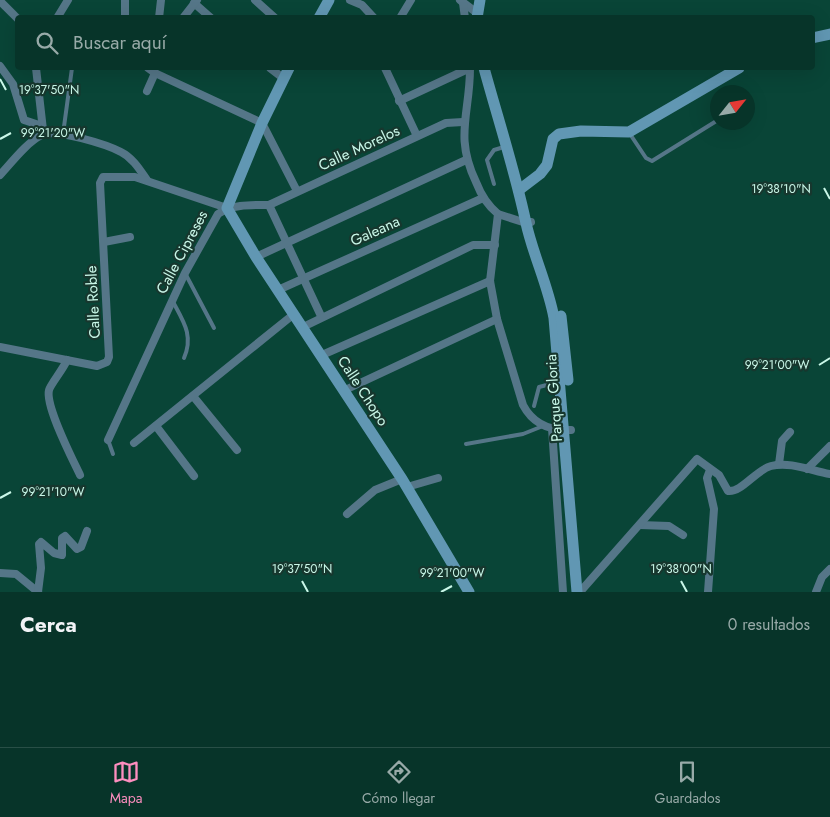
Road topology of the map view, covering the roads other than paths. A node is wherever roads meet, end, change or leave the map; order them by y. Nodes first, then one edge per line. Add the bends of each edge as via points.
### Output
1 (68, 0) edge
2 (124, 0) edge
3 (161, 0) edge
4 (255, 0) edge
5 (329, 0) edge
6 (350, 0) edge
7 (411, 0) edge
8 (480, 0) edge
9 (0, 1) edge
10 (462, 1) edge
11 (196, 2) edge
12 (60, 15) edge
13 (125, 15) edge
14 (159, 15) edge
15 (185, 15) edge
16 (208, 15) edge
17 (272, 15) edge
18 (321, 15) edge
19 (371, 15) edge
20 (402, 15) edge
21 (464, 15) edge
22 (477, 15) edge
23 (15, 16) edge
24 (830, 34) edge
25 (815, 37) edge
26 (0, 66) edge
27 (36, 70) edge
28 (72, 70) edge
29 (151, 70) edge
30 (273, 70) edge
31 (288, 70) edge
32 (386, 70) edge
33 (466, 70) edge
34 (470, 70) edge
35 (485, 70) edge
36 (736, 70) edge
37 (155, 73) junction
38 (283, 78) junction
39 (147, 92) dead end
40 (400, 102) junction
41 (463, 122) junction
42 (262, 123) junction
43 (710, 125) edge
44 (43, 130) junction
45 (629, 132) junction
46 (63, 134) junction
47 (417, 136) junction
48 (506, 146) junction
49 (466, 160) junction
50 (0, 174) edge
51 (147, 180) junction
52 (494, 184) dead end
53 (519, 190) junction
54 (297, 192) junction
55 (483, 198) junction
56 (269, 205) junction
57 (226, 208) junction
58 (498, 214) junction
59 (529, 223) junction
60 (130, 237) dead end
61 (104, 242) junction
62 (286, 242) junction
63 (495, 245) junction
64 (256, 257) junction
65 (185, 273) junction
66 (303, 278) junction
67 (490, 281) junction
68 (278, 290) junction
69 (172, 300) junction
70 (294, 314) junction
71 (321, 316) junction
72 (497, 319) junction
73 (302, 327) junction
74 (214, 328) dead end
75 (0, 347) edge
76 (322, 355) junction
77 (184, 358) dead end
78 (67, 360) junction
79 (560, 382) junction
80 (345, 390) junction
81 (193, 396) junction
82 (534, 406) dead end
83 (156, 426) junction
84 (543, 426) junction
85 (562, 430) junction
86 (790, 432) dead end
87 (108, 440) joint
88 (134, 443) dead end
89 (466, 444) dead end
90 (830, 446) edge
91 (237, 450) dead end
92 (113, 454) dead end
93 (779, 464) junction
94 (806, 469) junction
95 (710, 470) junction
96 (830, 474) edge
97 (80, 475) dead end
98 (194, 476) dead end
99 (438, 478) dead end
100 (404, 483) junction
101 (347, 514) dead end
102 (640, 525) junction
103 (87, 531) dead end
104 (683, 535) dead end
105 (830, 569) edge
106 (0, 573) edge
107 (581, 591) edge
108 (38, 592) edge
109 (469, 592) edge
110 (563, 592) edge
111 (708, 592) edge
112 (816, 592) edge

1 - 12 street
2 - 13 street
3 - 14 street
4 - 17 street
5 - 18 street
6 - 19 street via 362,5
7 - 20 street
8 - 22 street
9 - 23 street
10 - 21 street
10 - 22 street
11 - 15 street
11 - 16 street
24 - 25 street
26 - 44 street via 17,94 24,120
27 - 44 street
28 - 46 lane
29 - 37 street
30 - 38 street
31 - 38 street, Calle Cipreses
32 - 40 street
33 - 40 street
34 - 41 street
35 - 48 street, Parque Gloria
36 - 45 street
37 - 39 street
37 - 42 street
38 - 42 street, Calle Cipreses
40 - 47 street
41 - 47 street, Calle Morelos via 446,123
41 - 49 street
42 - 54 street
42 - 57 street, Calle Cipreses
43 - 45 lane via 652,161 646,158
44 - 46 street
44 - 50 street
45 - 53 street via 559,134 553,139 540,174
46 - 51 street via 120,151 130,158
47 - 54 street, Calle Morelos
48 - 52 lane via 494,150 487,160
48 - 53 street, Parque Gloria
49 - 55 street
49 - 62 street
51 - 57 street
51 - 61 street, Calle Roble via 107,176 101,179
53 - 59 street, Parque Gloria
54 - 56 street, Calle Morelos
55 - 58 street
55 - 66 street, Galeana
56 - 57 street, Calle Morelos
56 - 62 street
57 - 64 street, Calle Chopo
57 - 65 street, Calle Cipreses via 212,221
58 - 59 street
58 - 63 street
59 - 79 street, Parque Gloria via 549,291
59 - 85 street, Parque Gloria via 556,288 561,316
60 - 61 street
61 - 78 street, Calle Roble via 109,356 103,365 97,366
62 - 64 street
62 - 66 street
63 - 67 street
63 - 71 street via 473,245
64 - 68 street, Calle Chopo
65 - 69 street, Calle Cipreses
65 - 74 lane
66 - 68 street, Galeana
66 - 71 street
67 - 72 street
67 - 76 street
68 - 70 street, Calle Chopo
69 - 77 lane via 187,327 189,337
69 - 87 street, Calle Cipreses
70 - 73 street, Calle Chopo
70 - 81 street
71 - 73 street
72 - 80 street
72 - 84 street via 522,404 528,415
73 - 76 street, Calle Chopo
75 - 78 street, Calle Roble
76 - 80 street, Calle Chopo
78 - 97 street via 51,385 49,399
79 - 82 lane via 539,387
79 - 85 street, Parque Gloria
80 - 100 street, Calle Chopo
81 - 83 street
81 - 91 street
83 - 88 street
83 - 98 street
84 - 85 street
84 - 89 lane via 523,434
85 - 107 street, Parque Gloria
85 - 110 street
86 - 93 street via 782,441
87 - 92 lane, Calle Cipreses
90 - 94 street
93 - 94 street
93 - 95 street via 761,470 733,492 728,491 719,475
94 - 96 street
95 - 102 street via 697,459
95 - 111 street via 707,478 714,509
99 - 100 street
100 - 101 street via 375,490
100 - 109 street, Calle Chopo
102 - 104 street via 669,526
102 - 107 street
103 - 108 street via 78,549 69,538 62,538 62,555 58,556 41,542 39,544
105 - 112 street via 822,577
106 - 108 street via 16,574

